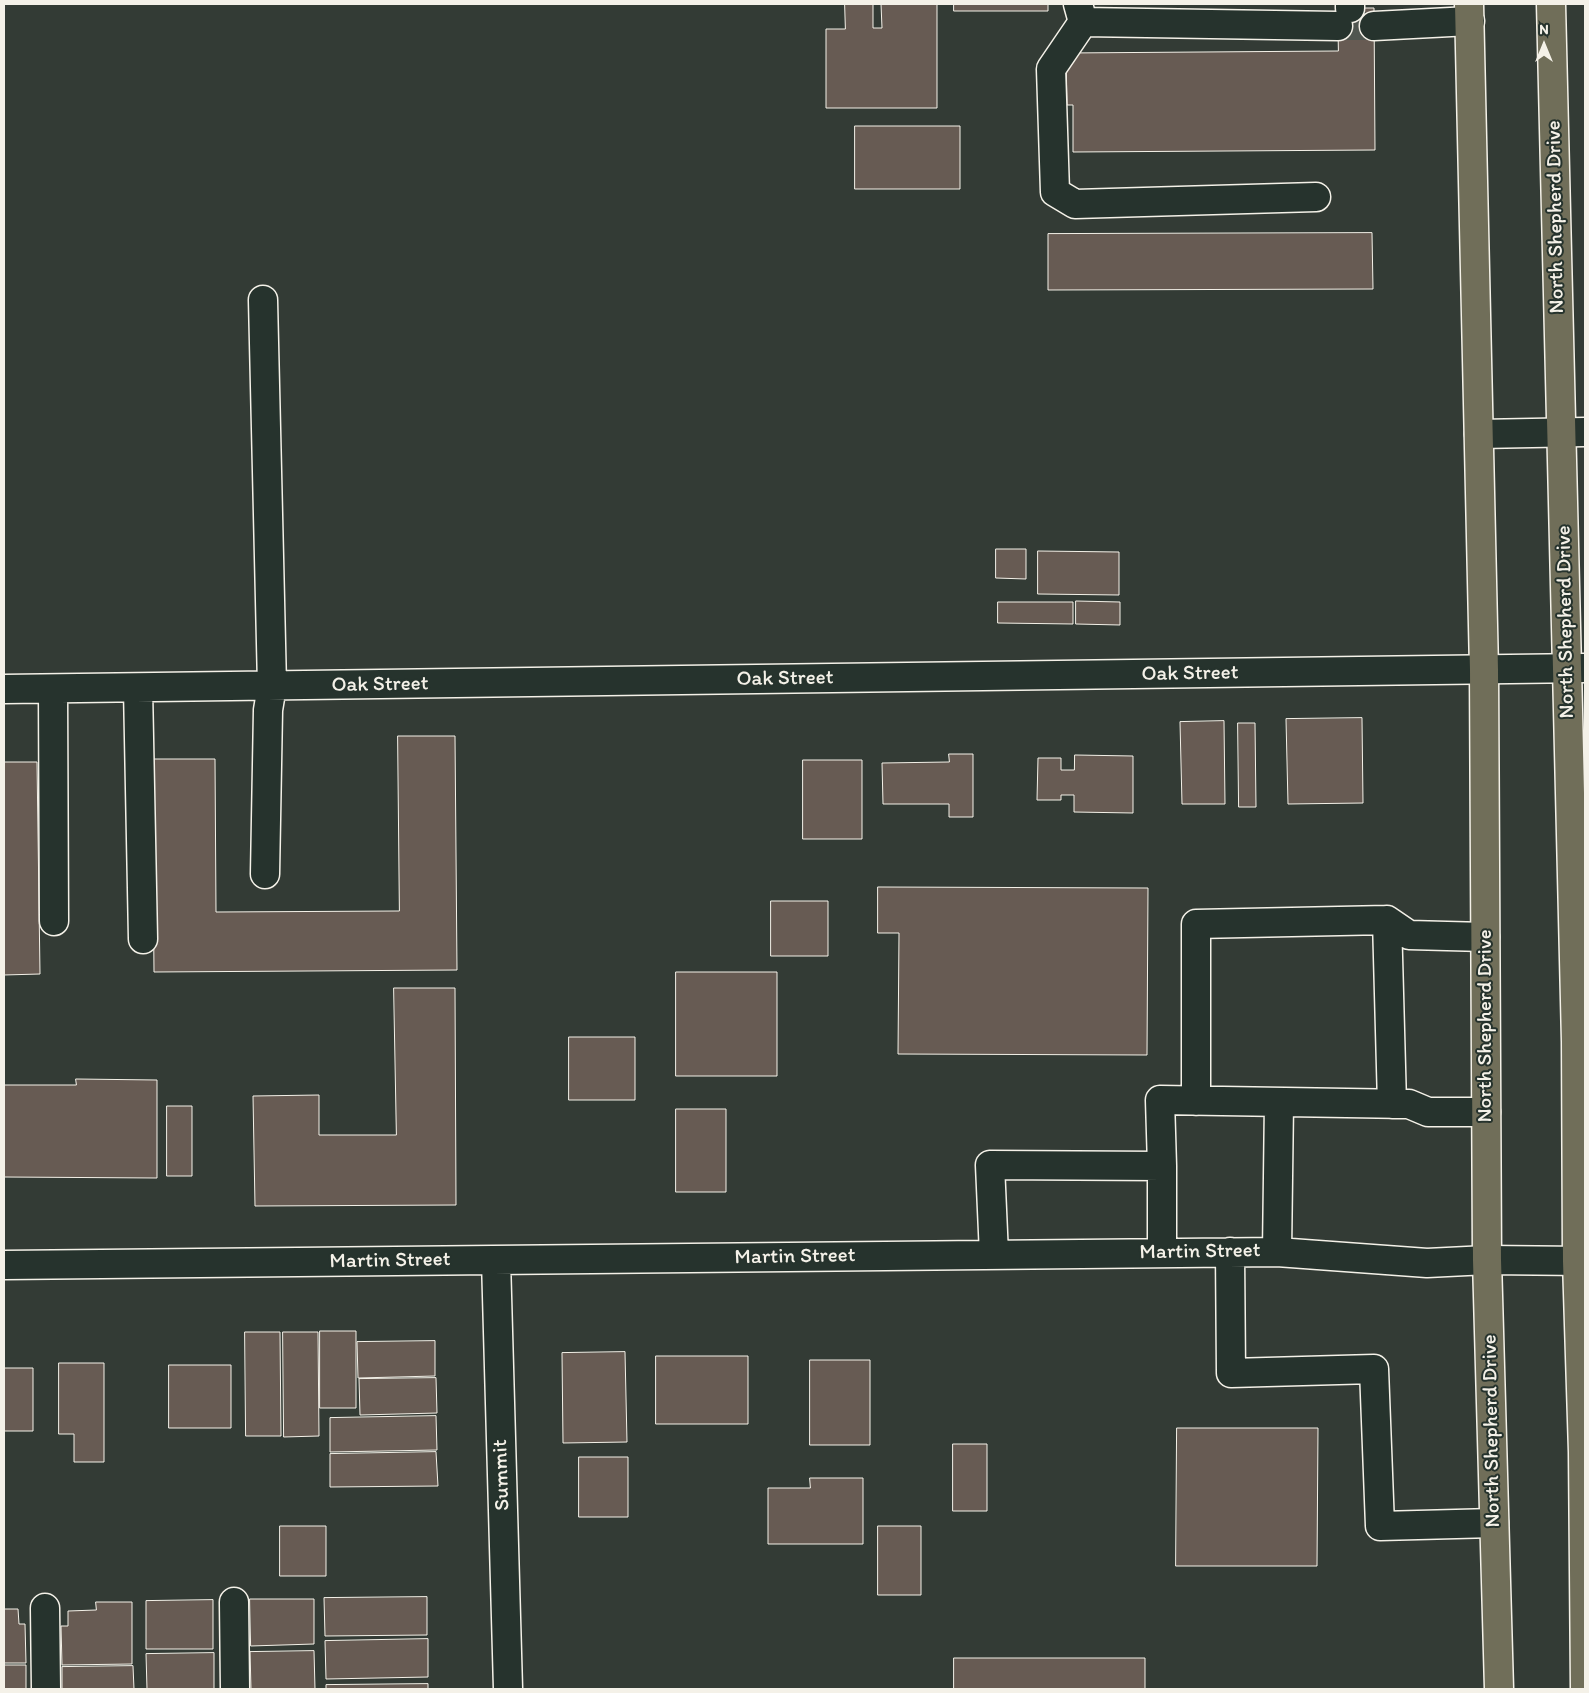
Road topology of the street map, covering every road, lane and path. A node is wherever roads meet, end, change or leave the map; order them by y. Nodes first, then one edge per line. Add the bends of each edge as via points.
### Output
1 (1551, 4) edge
2 (1346, 12) tunnel mouth
3 (1081, 13) edge
4 (1470, 13) edge
5 (1374, 26) tunnel mouth
6 (1316, 197) dead end
7 (263, 300) dead end
8 (1573, 432) edge
9 (1479, 434) junction
10 (1576, 668) edge
11 (1484, 670) junction
12 (272, 686) junction
13 (138, 688) junction
14 (53, 689) junction
15 (4, 690) edge
16 (265, 874) dead end
17 (1579, 884) edge
18 (54, 920) dead end
19 (1387, 920) junction
20 (1485, 936) junction
21 (143, 939) dead end
22 (1581, 1042) edge
23 (1196, 1101) junction
24 (1279, 1102) junction
25 (1392, 1104) junction
26 (1486, 1112) junction
27 (1162, 1166) junction
28 (1230, 1252) junction
29 (1277, 1252) junction
30 (1162, 1253) junction
31 (994, 1255) junction
32 (496, 1260) junction
33 (1488, 1260) junction
34 (1581, 1261) edge
35 (4, 1265) edge
36 (1494, 1523) junction
37 (1584, 1533) edge
38 (234, 1602) dead end
39 (45, 1608) dead end
40 (46, 1689) edge
41 (235, 1689) edge
42 (508, 1689) edge
43 (1499, 1689) edge
44 (1585, 1689) edge

1 - 8 main road, North Shepherd Drive
2 - 3 street
3 - 6 street via 1051,69 1055,192 1074,204
4 - 5 street
4 - 9 main road, North Shepherd Drive
7 - 12 street
8 - 9 street
8 - 10 main road, North Shepherd Drive
9 - 11 main road, North Shepherd Drive
10 - 11 street, Oak Street
10 - 17 main road, North Shepherd Drive
11 - 12 street, Oak Street
11 - 20 main road, North Shepherd Drive
12 - 13 street, Oak Street
12 - 16 street via 268,710
13 - 14 street, Oak Street
13 - 21 street
14 - 15 street, Oak Street
14 - 18 street
17 - 22 main road, North Shepherd Drive
19 - 20 street via 1409,935
19 - 23 street via 1196,924
19 - 25 street
20 - 26 main road, North Shepherd Drive
22 - 34 main road, North Shepherd Drive
23 - 24 street
23 - 27 street via 1160,1100
24 - 25 street
24 - 29 street
25 - 26 street via 1409,1104 1428,1112
26 - 33 main road, North Shepherd Drive
27 - 30 street
27 - 31 street via 990,1165
28 - 29 street, Martin Street
28 - 30 street, Martin Street
28 - 36 street via 1231,1373 1374,1369 1380,1526
29 - 33 street, Martin Street via 1427,1263
30 - 31 street, Martin Street
31 - 32 street, Martin Street
32 - 35 street, Martin Street
32 - 42 street, Summit
33 - 34 street, Martin Street
33 - 36 main road, North Shepherd Drive
34 - 37 main road, North Shepherd Drive
36 - 43 main road, North Shepherd Drive
37 - 44 main road, North Shepherd Drive
38 - 41 street
39 - 40 street

